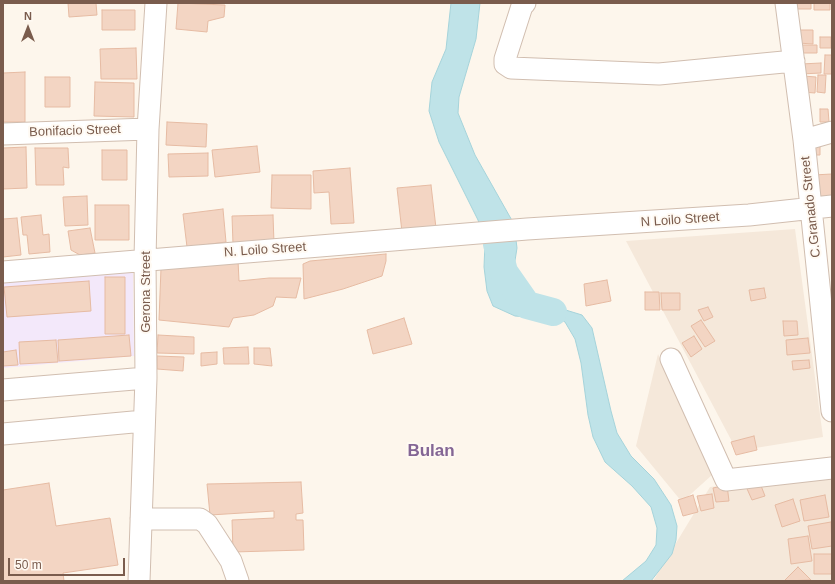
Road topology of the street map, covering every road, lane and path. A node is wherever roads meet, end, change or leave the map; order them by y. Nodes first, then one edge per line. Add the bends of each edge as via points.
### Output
1 (156, 3) edge
2 (525, 3) edge
3 (786, 3) edge
4 (794, 61) junction
5 (148, 129) junction
6 (832, 132) edge
7 (3, 134) edge
8 (804, 140) junction
9 (832, 206) edge
10 (811, 209) junction
11 (527, 229) joint
12 (145, 259) junction
13 (3, 272) edge
14 (671, 359) dead end
15 (146, 378) junction
16 (3, 390) edge
17 (832, 411) edge
18 (144, 421) junction
19 (3, 434) edge
20 (832, 468) edge
21 (141, 519) junction
22 (139, 581) edge
23 (238, 581) edge

1 - 5 street, Gerona Street
2 - 4 street via 504,59 505,64 511,68 659,74
3 - 4 street, C.Granado Street
4 - 8 street, C.Granado Street
5 - 7 street, Bonifacio Street
5 - 12 street, Gerona Street
6 - 8 street
8 - 10 street, C.Granado Street
9 - 10 street, N Loilo Street
10 - 11 street, N Loilo Street
10 - 17 street, C.Granado Street
11 - 12 street, N. Loilo Street
12 - 13 street, N. Loilo Street
12 - 15 street, Gerona Street
14 - 20 street via 726,480
15 - 16 street
15 - 18 street, Gerona Street
18 - 19 street
18 - 21 street, Gerona Street
21 - 22 street, Gerona Street
21 - 23 street via 200,519 207,524 231,561

